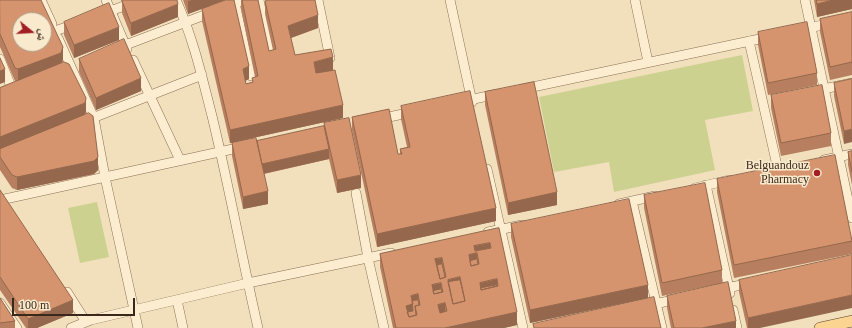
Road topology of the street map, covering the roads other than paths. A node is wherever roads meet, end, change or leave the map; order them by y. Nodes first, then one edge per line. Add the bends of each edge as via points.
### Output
1 (41, 0) edge
2 (106, 0) edge
3 (140, 0) edge
4 (176, 0) edge
5 (259, 0) edge
6 (318, 0) edge
7 (450, 0) edge
8 (635, 0) edge
9 (804, 0) edge
10 (241, 1) edge
11 (111, 11) junction
12 (97, 16) edge
13 (852, 18) edge
14 (83, 21) edge
15 (186, 22) junction
16 (810, 28) junction
17 (55, 31) junction
18 (749, 41) junction
19 (125, 45) junction
20 (105, 53) edge
21 (330, 58) edge
22 (271, 59) edge
23 (0, 60) edge
24 (648, 62) junction
25 (202, 75) junction
26 (251, 76) dead end
27 (852, 83) edge
28 (13, 89) edge
29 (824, 89) junction
30 (808, 92) edge
31 (149, 95) junction
32 (472, 103) junction
33 (449, 104) edge
34 (418, 111) edge
35 (94, 118) junction
36 (373, 120) edge
37 (80, 123) edge
38 (251, 145) edge
39 (220, 152) junction
40 (852, 154) edge
41 (838, 157) junction
42 (180, 160) junction
43 (485, 161) edge
44 (816, 162) edge
45 (778, 170) edge
46 (105, 177) junction
47 (735, 179) edge
48 (706, 185) junction
49 (684, 190) edge
50 (0, 191) edge
51 (356, 193) dead end
52 (662, 195) edge
53 (632, 201) junction
54 (609, 206) edge
55 (852, 218) edge
56 (532, 223) edge
57 (501, 229) junction
58 (478, 234) edge
59 (400, 251) edge
60 (368, 258) junction
61 (759, 281) edge
62 (61, 283) edge
63 (248, 283) junction
64 (728, 288) junction
65 (707, 292) edge
66 (685, 297) edge
67 (177, 300) junction
68 (0, 303) edge
69 (656, 304) junction
70 (634, 308) edge
71 (134, 310) junction
72 (86, 322) junction
73 (852, 322) edge
74 (17, 328) edge
75 (71, 328) edge
76 (138, 328) edge
77 (183, 328) edge
78 (258, 328) edge
79 (384, 328) edge
80 (523, 328) edge
81 (662, 328) edge
82 (737, 328) edge
83 (820, 328) edge

1 - 17 street
2 - 11 street
3 - 11 street
4 - 15 street
5 - 22 street
6 - 21 street
7 - 32 street
8 - 24 street
9 - 16 street
10 - 15 street
10 - 26 street
11 - 12 street
11 - 19 street
13 - 16 street
14 - 17 street
15 - 19 street
15 - 25 street
16 - 18 street
16 - 29 street
17 - 35 street
18 - 24 street
18 - 45 street via 766,101
19 - 20 street
19 - 31 street
23 - 28 street
24 - 32 street via 514,91
25 - 31 street
25 - 39 street
27 - 29 street
29 - 30 street
29 - 41 street
31 - 35 street
31 - 42 street
32 - 33 street
34 - 36 street
35 - 37 street
35 - 46 street
38 - 39 street
39 - 42 street
39 - 63 street
40 - 41 street
41 - 44 street
41 - 55 street
42 - 46 street
43 - 57 street
46 - 50 street via 8,202
46 - 71 street
47 - 48 street
48 - 49 street
48 - 64 street
51 - 60 street
52 - 53 street
53 - 54 street
53 - 69 street
56 - 57 street
57 - 58 street
57 - 80 street
59 - 60 street
60 - 63 street
60 - 79 street
61 - 64 street
62 - 72 street
63 - 67 street
63 - 78 street
64 - 65 street
64 - 82 street
66 - 69 street
67 - 71 street
67 - 77 street
68 - 74 street
69 - 70 street
69 - 81 street
71 - 72 street
71 - 76 street
72 - 75 street
73 - 83 main road

